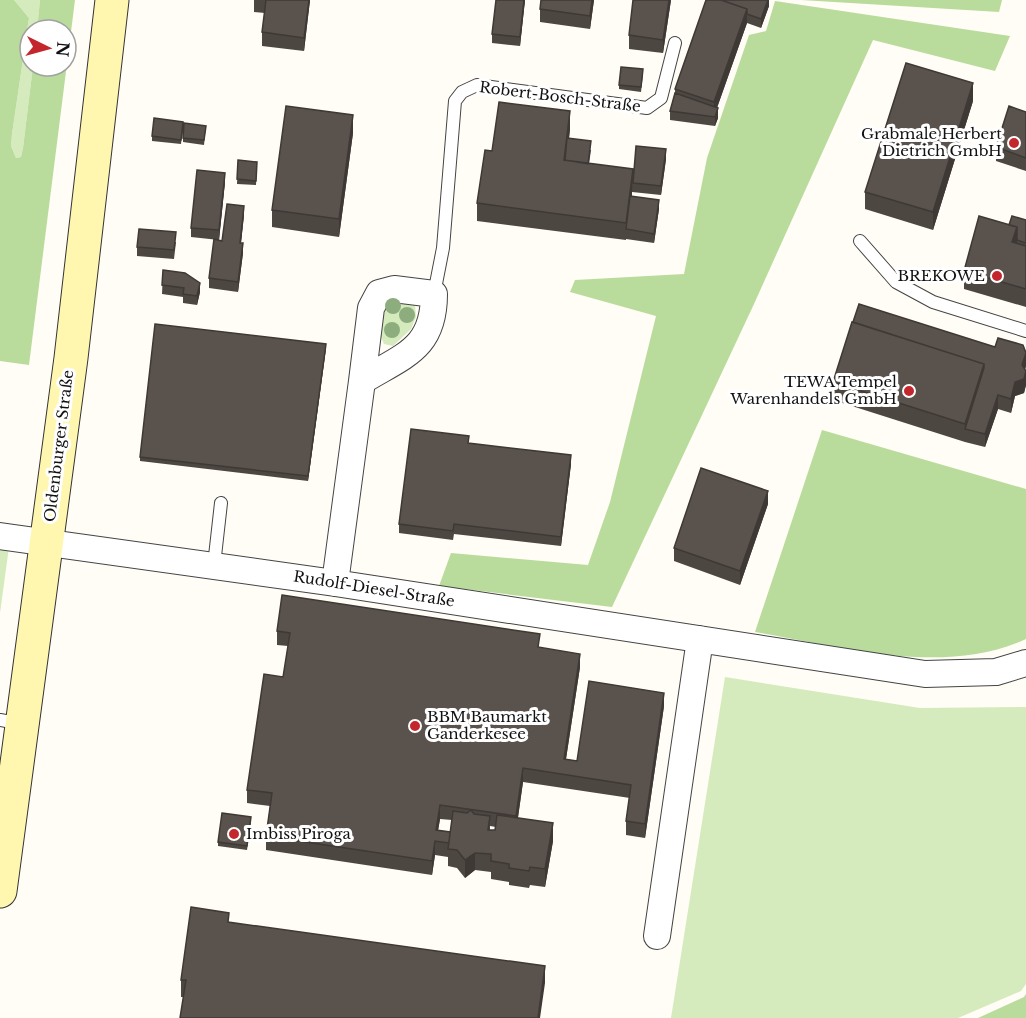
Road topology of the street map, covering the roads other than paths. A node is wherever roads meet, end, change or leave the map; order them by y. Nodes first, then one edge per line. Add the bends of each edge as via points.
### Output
1 (112, 0) edge
2 (675, 44) dead end
3 (860, 241) dead end
4 (434, 294) junction
5 (1026, 331) edge
6 (362, 381) junction
7 (221, 503) dead end
8 (0, 536) edge
9 (46, 544) junction
10 (214, 565) junction
11 (335, 583) junction
12 (700, 639) junction
13 (1026, 663) edge
14 (11, 722) edge
15 (0, 891) edge
16 (657, 936) dead end

1 - 9 main road, Oldenburger Straße
2 - 4 lane, Robert-Bosch-Straße via 661,98 647,108 477,85 462,92 455,101 443,248
3 - 5 lane via 896,282 924,297
4 - 6 street, Robert-Bosch-Straße via 430,330 420,343
4 - 6 street via 394,289 379,293 371,308
6 - 11 street
7 - 10 lane
8 - 9 street, Rudolf-Diesel-Straße
9 - 10 street, Rudolf-Diesel-Straße
9 - 14 main road, Oldenburger Straße
10 - 11 street, Rudolf-Diesel-Straße
11 - 12 street, Rudolf-Diesel-Straße
12 - 13 street, Rudolf-Diesel-Straße via 926,674 996,672
12 - 16 street
14 - 15 main road, Oldenburger Straße

